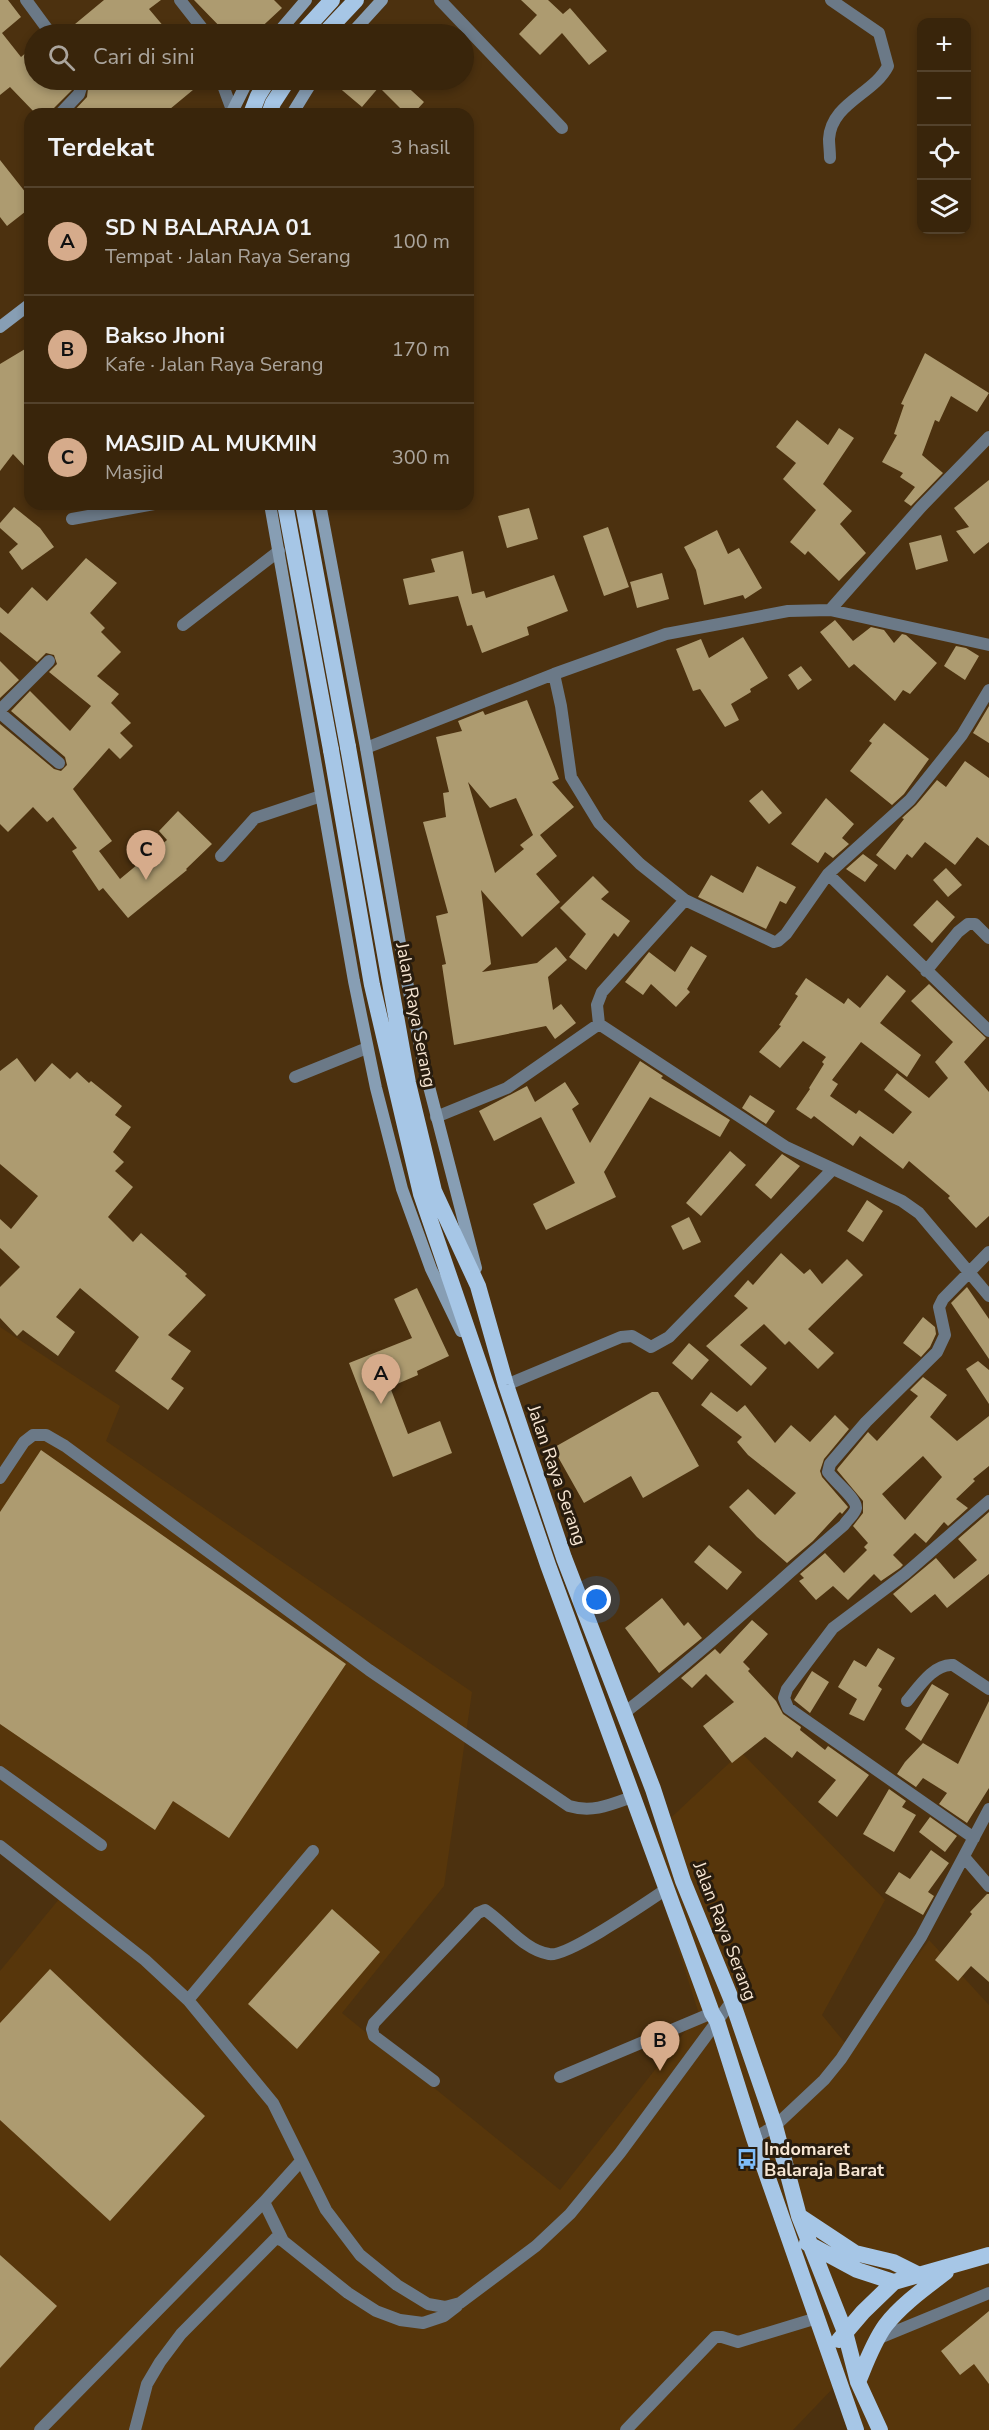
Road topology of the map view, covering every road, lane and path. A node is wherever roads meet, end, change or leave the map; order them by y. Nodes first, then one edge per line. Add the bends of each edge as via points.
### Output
1 (26, 0) edge
2 (180, 0) edge
3 (306, 0) edge
4 (332, 0) edge
5 (356, 0) edge
6 (382, 0) edge
7 (440, 0) edge
8 (831, 0) edge
9 (44, 24) edge
10 (199, 24) edge
11 (286, 24) edge
12 (310, 24) edge
13 (333, 24) edge
14 (360, 24) edge
15 (463, 24) edge
16 (474, 36) edge
17 (80, 90) edge
18 (224, 90) edge
19 (243, 90) edge
20 (263, 90) edge
21 (281, 90) edge
22 (307, 90) edge
23 (65, 108) edge
24 (231, 108) edge
25 (234, 108) edge
26 (254, 108) edge
27 (271, 108) edge
28 (296, 108) edge
29 (562, 128) dead end
30 (830, 158) dead end
31 (24, 309) edge
32 (0, 327) edge
33 (989, 437) edge
34 (121, 510) edge
35 (271, 510) edge
36 (286, 510) edge
37 (304, 510) edge
38 (321, 510) edge
39 (72, 519) dead end
40 (279, 551) junction
41 (830, 610) junction
42 (183, 625) dead end
43 (989, 645) edge
44 (49, 661) dead end
45 (554, 674) junction
46 (352, 679) junction
47 (989, 690) edge
48 (304, 698) junction
49 (0, 712) edge
50 (366, 748) junction
51 (59, 762) dead end
52 (321, 795) junction
53 (221, 856) dead end
54 (828, 874) junction
55 (685, 900) junction
56 (989, 938) edge
57 (926, 971) junction
58 (599, 1024) junction
59 (989, 1031) edge
60 (367, 1048) junction
61 (295, 1077) dead end
62 (436, 1117) junction
63 (832, 1170) junction
64 (428, 1193) junction
65 (989, 1252) edge
66 (971, 1272) junction
67 (989, 1296) edge
68 (500, 1359) junction
69 (478, 1364) junction
70 (506, 1385) junction
71 (0, 1478) edge
72 (989, 1501) edge
73 (989, 1689) edge
74 (907, 1701) dead end
75 (623, 1714) junction
76 (0, 1773) edge
77 (653, 1789) junction
78 (632, 1797) junction
79 (989, 1809) edge
80 (974, 1838) junction
81 (102, 1845) dead end
82 (1, 1848) edge
83 (313, 1851) dead end
84 (964, 1857) junction
85 (683, 1881) junction
86 (989, 1886) edge
87 (665, 1890) junction
88 (188, 2000) junction
89 (732, 2001) junction
90 (715, 2017) junction
91 (560, 2077) dead end
92 (434, 2081) dead end
93 (775, 2126) junction
94 (754, 2138) junction
95 (301, 2161) junction
96 (264, 2202) junction
97 (799, 2216) junction
98 (785, 2227) junction
99 (283, 2241) junction
100 (810, 2246) junction
101 (989, 2255) edge
102 (953, 2265) junction
103 (921, 2276) junction
104 (894, 2282) junction
105 (989, 2293) edge
106 (460, 2303) junction
107 (817, 2318) junction
108 (845, 2332) junction
109 (877, 2339) junction
110 (830, 2354) junction
111 (858, 2382) junction
112 (40, 2430) edge
113 (135, 2430) edge
114 (626, 2430) edge
115 (856, 2430) edge
116 (880, 2430) edge

1 - 9 street
2 - 10 street
3 - 11 main road
4 - 12 highway
5 - 13 highway
6 - 14 main road
7 - 15 street
8 - 30 street via 879,33 888,66 836,118 829,137
16 - 29 street
17 - 23 street
18 - 24 street
19 - 25 main road
20 - 26 highway
21 - 27 highway
22 - 28 main road
31 - 32 main road
33 - 41 street
34 - 39 street
35 - 40 main road
36 - 64 highway, Jalan Raya Serang, bridge via 372,985
37 - 64 highway, Jalan Raya Serang, bridge
38 - 46 main road
40 - 42 street
40 - 48 main road
41 - 43 street
41 - 45 street via 788,611 666,634
44 - 49 street
45 - 50 street
45 - 55 street via 571,777 599,823 640,864
46 - 48 main road via 343,696 336,700 322,703
46 - 50 main road
47 - 54 street via 962,735 910,800
48 - 52 main road
49 - 51 street
50 - 62 main road via 405,972
52 - 53 street via 255,818
52 - 60 main road
54 - 55 street via 786,934 774,942
54 - 57 street
55 - 58 street via 602,992 597,1005
56 - 57 street via 975,924 968,924
57 - 59 street
58 - 62 street via 507,1088
58 - 63 street via 786,1147
60 - 61 street
60 - 69 main road via 402,1189 431,1269
62 - 68 main road
63 - 66 street via 892,1195 919,1213
63 - 70 street via 669,1337 651,1347 632,1336 621,1337
64 - 68 highway, Jalan Raya Serang via 478,1286
64 - 69 highway, Jalan Raya Serang
65 - 66 street
66 - 67 street
66 - 75 street via 954,1286 939,1307 945,1335 937,1352 830,1464 828,1472 855,1501 854,1513 690,1662
68 - 70 highway, Jalan Raya Serang
69 - 78 highway, Jalan Raya Serang
70 - 75 highway, Jalan Raya Serang via 564,1558
71 - 78 street via 24,1443 33,1435 46,1435 369,1670 569,1806 583,1810
72 - 80 street via 905,1574 833,1628 784,1698 788,1708
73 - 74 street via 948,1664 930,1676
75 - 77 highway, Jalan Raya Serang
76 - 81 street
77 - 78 highway
77 - 85 highway, Jalan Raya Serang
78 - 87 highway, Jalan Raya Serang
79 - 80 street
80 - 84 street
82 - 88 street via 145,1960
83 - 88 street
84 - 86 street
84 - 93 street via 921,1937 841,2059
85 - 87 highway
85 - 89 highway, Jalan Raya Serang
87 - 90 highway, Jalan Raya Serang
87 - 92 street via 602,1931 556,1954 522,1941 485,1910 478,1913 372,2029 374,2036
88 - 95 street via 273,2103
89 - 90 street
89 - 93 highway, Jalan Raya Serang
90 - 91 street
90 - 94 highway, Jalan Raya Serang
90 - 106 street via 620,2152 570,2214 536,2246
93 - 94 street
93 - 97 highway, Jalan Raya Serang
94 - 98 highway, Jalan Raya Serang
95 - 96 street
95 - 106 street via 326,2210 360,2255 397,2286 428,2304 445,2307
96 - 99 street
96 - 112 street
97 - 100 highway, Jalan Raya Serang
97 - 103 highway via 855,2253 893,2262
98 - 100 highway
98 - 107 highway, Jalan Raya Serang
99 - 106 street via 376,2312 423,2323 444,2316
99 - 113 street via 276,2238 174,2343 147,2384
100 - 104 highway via 857,2270
100 - 108 highway, Jalan Raya Serang
101 - 102 highway
102 - 103 highway
102 - 109 highway via 899,2312
103 - 104 highway
104 - 108 highway
105 - 109 street
107 - 110 highway, Jalan Raya Serang
107 - 114 street via 738,2342 715,2337
108 - 110 highway
108 - 111 highway, Jalan Raya Serang
109 - 111 highway
110 - 115 highway, Jalan Raya Serang
111 - 116 highway, Jalan Raya Serang

